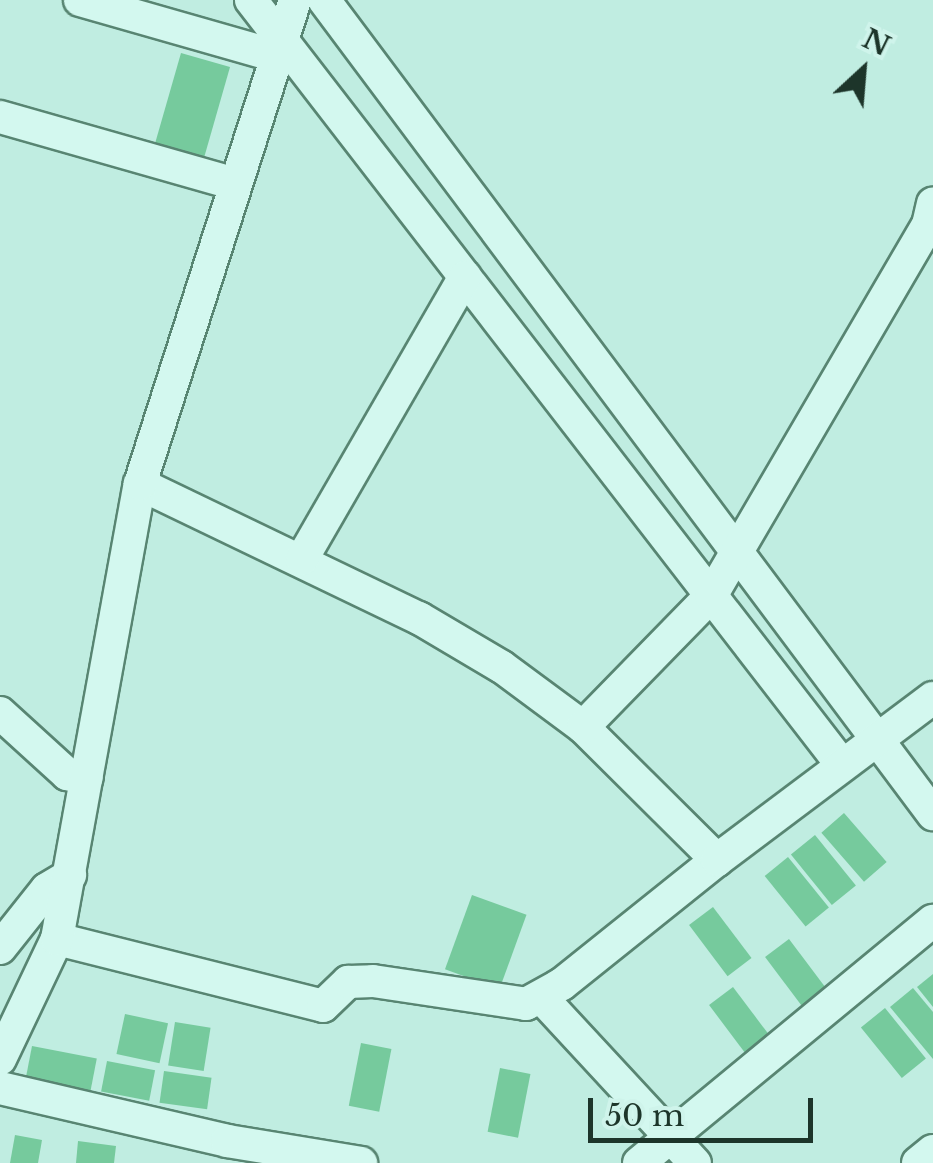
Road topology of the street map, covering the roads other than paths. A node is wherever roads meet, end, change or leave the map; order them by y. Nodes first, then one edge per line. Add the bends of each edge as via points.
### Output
1 (80, 0) edge
2 (251, 0) edge
3 (294, 0) edge
4 (324, 0) edge
5 (279, 48) junction
6 (0, 117) edge
7 (234, 184) junction
8 (931, 219) edge
9 (465, 277) junction
10 (140, 484) junction
11 (736, 547) junction
12 (302, 559) junction
13 (711, 596) junction
14 (933, 698) edge
15 (0, 712) edge
16 (583, 727) junction
17 (879, 737) junction
18 (842, 765) junction
19 (88, 778) junction
20 (933, 814) edge
21 (717, 860) junction
22 (70, 874) junction
23 (933, 921) edge
24 (57, 939) junction
25 (0, 948) edge
26 (542, 998) junction
27 (0, 1059) edge
28 (0, 1088) edge
29 (674, 1135) junction
30 (933, 1151) edge
31 (220, 1152) edge
32 (362, 1163) edge
33 (639, 1163) edge
34 (696, 1163) edge
35 (918, 1163) edge

1 - 5 street
2 - 5 street
3 - 5 street
4 - 11 street
5 - 7 street
5 - 9 street
6 - 7 street
7 - 10 street
8 - 11 street
9 - 12 street
9 - 13 street
10 - 12 street
10 - 19 street
11 - 13 street
11 - 17 street
12 - 16 street via 502,667
13 - 16 street
13 - 18 street
14 - 17 street
15 - 19 street via 67,774
16 - 21 street
17 - 18 street
17 - 20 street
18 - 21 street
19 - 22 street
21 - 26 street
22 - 24 street
22 - 25 street via 47,889
23 - 29 street
24 - 26 street via 323,1006 348,982 526,1004
24 - 27 street
26 - 29 street
28 - 31 street
29 - 33 street
29 - 34 street
30 - 35 street
31 - 32 street

